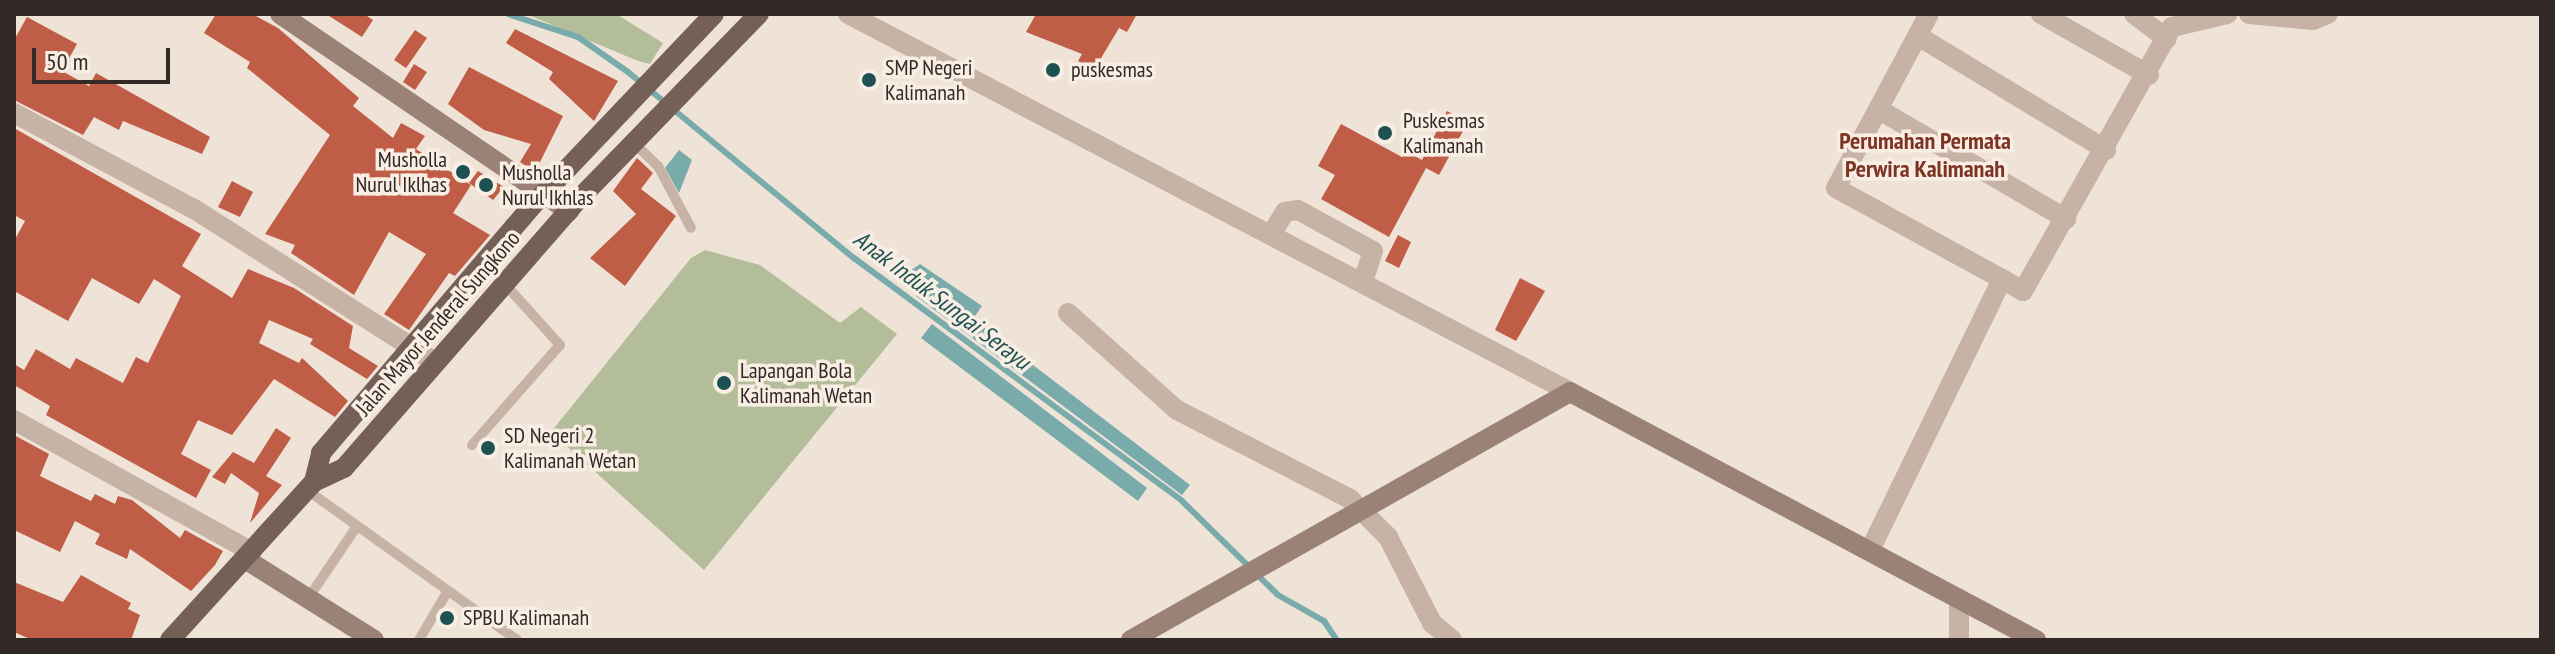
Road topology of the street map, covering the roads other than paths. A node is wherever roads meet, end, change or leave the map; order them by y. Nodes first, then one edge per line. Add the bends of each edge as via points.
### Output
1 (280, 14) edge
2 (714, 14) edge
3 (759, 14) edge
4 (848, 14) edge
5 (1929, 14) edge
6 (2041, 14) edge
7 (2134, 14) edge
8 (2228, 14) edge
9 (2249, 14) edge
10 (2328, 14) edge
11 (2274, 15) edge
12 (1918, 36) junction
13 (2167, 39) junction
14 (2149, 75) junction
15 (1878, 109) junction
16 (14, 113) edge
17 (633, 142) junction
18 (2106, 150) junction
19 (545, 192) junction
20 (569, 211) junction
21 (2066, 219) junction
22 (691, 228) dead end
23 (1271, 235) junction
24 (2002, 279) junction
25 (1363, 282) junction
26 (504, 283) junction
27 (1068, 313) dead end
28 (413, 346) junction
29 (435, 362) junction
30 (1570, 392) junction
31 (14, 420) edge
32 (472, 445) dead end
33 (310, 486) junction
34 (1366, 514) junction
35 (355, 529) junction
36 (1870, 550) junction
37 (249, 556) junction
38 (446, 594) junction
39 (1959, 599) junction
40 (307, 600) junction
41 (170, 640) edge
42 (374, 640) edge
43 (419, 640) edge
44 (517, 640) edge
45 (1131, 640) edge
46 (1452, 640) edge
47 (1959, 640) edge
48 (2036, 640) edge

1 - 19 street
2 - 19 main road, Jalan Mayor Jenderal Sungkono
3 - 17 main road, Jalan Mayor Jenderal Sungkono
4 - 23 street
5 - 12 street
6 - 14 street
7 - 13 street
8 - 13 street via 2188,20
9 - 11 street
10 - 11 street
12 - 15 street
12 - 18 street
13 - 14 street
14 - 18 street
15 - 21 street
15 - 24 street via 1836,188
16 - 28 street via 194,209
17 - 20 main road, Jalan Mayor Jenderal Sungkono
17 - 22 lane via 658,166
18 - 21 street
19 - 20 street
19 - 28 main road, Jalan Mayor Jenderal Sungkono
20 - 26 main road, Jalan Mayor Jenderal Sungkono
21 - 24 street via 2023,291
23 - 25 street
23 - 25 street via 1285,212 1298,210 1373,251
24 - 36 street
25 - 30 street
26 - 29 main road, Jalan Mayor Jenderal Sungkono
26 - 32 lane via 560,345
27 - 34 street via 1177,410
28 - 29 street
28 - 33 main road, Jalan Mayor Jenderal Sungkono via 321,453
29 - 33 main road, Jalan Mayor Jenderal Sungkono via 344,468
30 - 34 street
30 - 36 street
31 - 37 street
33 - 35 lane
33 - 37 main road, Jalan Mayor Jenderal Sungkono
34 - 45 street
34 - 46 street via 1388,537 1432,623
35 - 38 lane
35 - 40 lane
36 - 39 street
37 - 40 street
37 - 41 main road, Jalan Mayor Jenderal Sungkono
38 - 43 lane
38 - 44 lane
39 - 47 street
39 - 48 street
40 - 42 street

